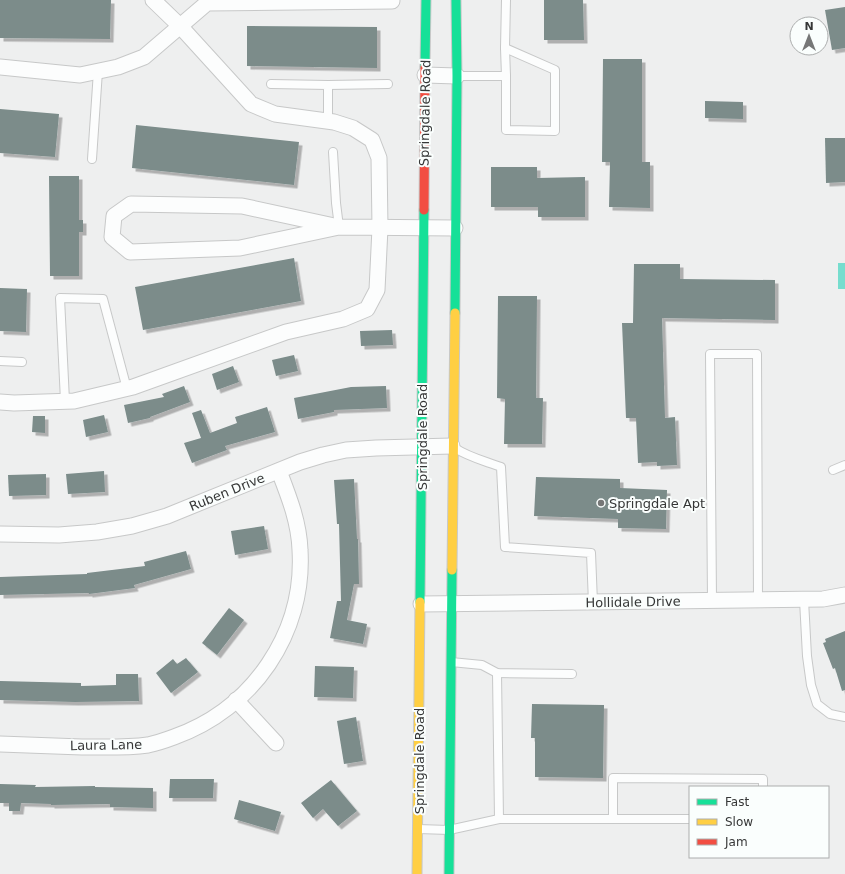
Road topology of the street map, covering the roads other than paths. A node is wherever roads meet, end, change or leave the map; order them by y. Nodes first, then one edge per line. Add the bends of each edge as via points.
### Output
1 (153, 0) edge
2 (426, 0) edge
3 (456, 0) edge
4 (506, 0) edge
5 (392, 1) dead end
6 (180, 26) junction
7 (505, 48) junction
8 (0, 67) edge
9 (98, 71) junction
10 (426, 75) junction
11 (457, 76) junction
12 (506, 76) junction
13 (271, 84) dead end
14 (388, 84) dead end
15 (328, 85) junction
16 (328, 121) junction
17 (333, 152) dead end
18 (92, 159) dead end
19 (339, 227) junction
20 (380, 228) junction
21 (424, 228) junction
22 (454, 228) junction
23 (0, 361) edge
24 (22, 362) dead end
25 (127, 389) junction
26 (65, 401) junction
27 (0, 402) edge
28 (452, 446) junction
29 (422, 447) junction
30 (845, 465) edge
31 (833, 470) dead end
32 (279, 471) junction
33 (0, 534) edge
34 (845, 595) edge
35 (758, 600) junction
36 (804, 600) junction
37 (712, 601) junction
38 (593, 602) junction
39 (420, 604) junction
40 (451, 604) junction
41 (450, 661) junction
42 (497, 673) junction
43 (572, 674) dead end
44 (236, 700) junction
45 (845, 718) edge
46 (276, 743) dead end
47 (0, 744) edge
48 (763, 786) edge
49 (499, 819) junction
50 (613, 819) junction
51 (689, 819) edge
52 (418, 829) junction
53 (448, 830) junction
54 (417, 874) edge
55 (449, 874) edge

1 - 6 street
2 - 10 street, Springdale Road
3 - 11 street
4 - 7 lane
5 - 6 street via 207,3
6 - 9 street via 144,57
6 - 16 street via 252,104 275,114
7 - 12 lane
7 - 12 lane via 555,70 555,131 506,130
8 - 9 street via 80,75
9 - 18 lane
10 - 11 street
10 - 21 street, Springdale Road
11 - 12 lane
11 - 22 street
13 - 15 lane
14 - 15 lane
15 - 16 lane
16 - 20 street via 353,128 372,140 379,158
17 - 19 lane
19 - 19 street via 242,206 131,204 114,216 112,236 130,252 240,248
19 - 20 street
20 - 21 street
20 - 25 street via 377,290 367,309 343,319 286,332
21 - 22 street
21 - 29 street, Springdale Road
22 - 28 street
23 - 24 lane
25 - 26 street
25 - 26 lane via 103,299 60,298
26 - 27 street
28 - 29 street, Ruben Drive
28 - 38 lane via 464,454 501,467 505,548 591,553
28 - 40 street
29 - 32 street, Ruben Drive via 346,450 323,455
29 - 39 street, Springdale Road
30 - 31 lane
32 - 33 street, Ruben Drive via 167,516 132,526 59,535
32 - 44 street, Laura Lane via 298,531 300,584 297,603 285,637 275,655 257,681
34 - 36 street, Hollidale Drive
35 - 36 street, Hollidale Drive
35 - 37 street, Hollidale Drive
35 - 37 lane via 757,354 710,354
36 - 45 lane via 807,656 817,704 830,714
37 - 38 street, Hollidale Drive
38 - 40 street, Hollidale Drive
39 - 40 street, Hollidale Drive
39 - 52 street, Springdale Road
40 - 41 street
41 - 42 lane via 482,664
41 - 53 street
42 - 43 lane
42 - 49 lane
44 - 46 street
44 - 47 street, Laura Lane via 198,727 149,745 121,748
48 - 50 lane via 763,779 613,778
49 - 50 lane
49 - 53 lane
50 - 51 lane
52 - 53 lane
52 - 54 street, Springdale Road
53 - 55 street

